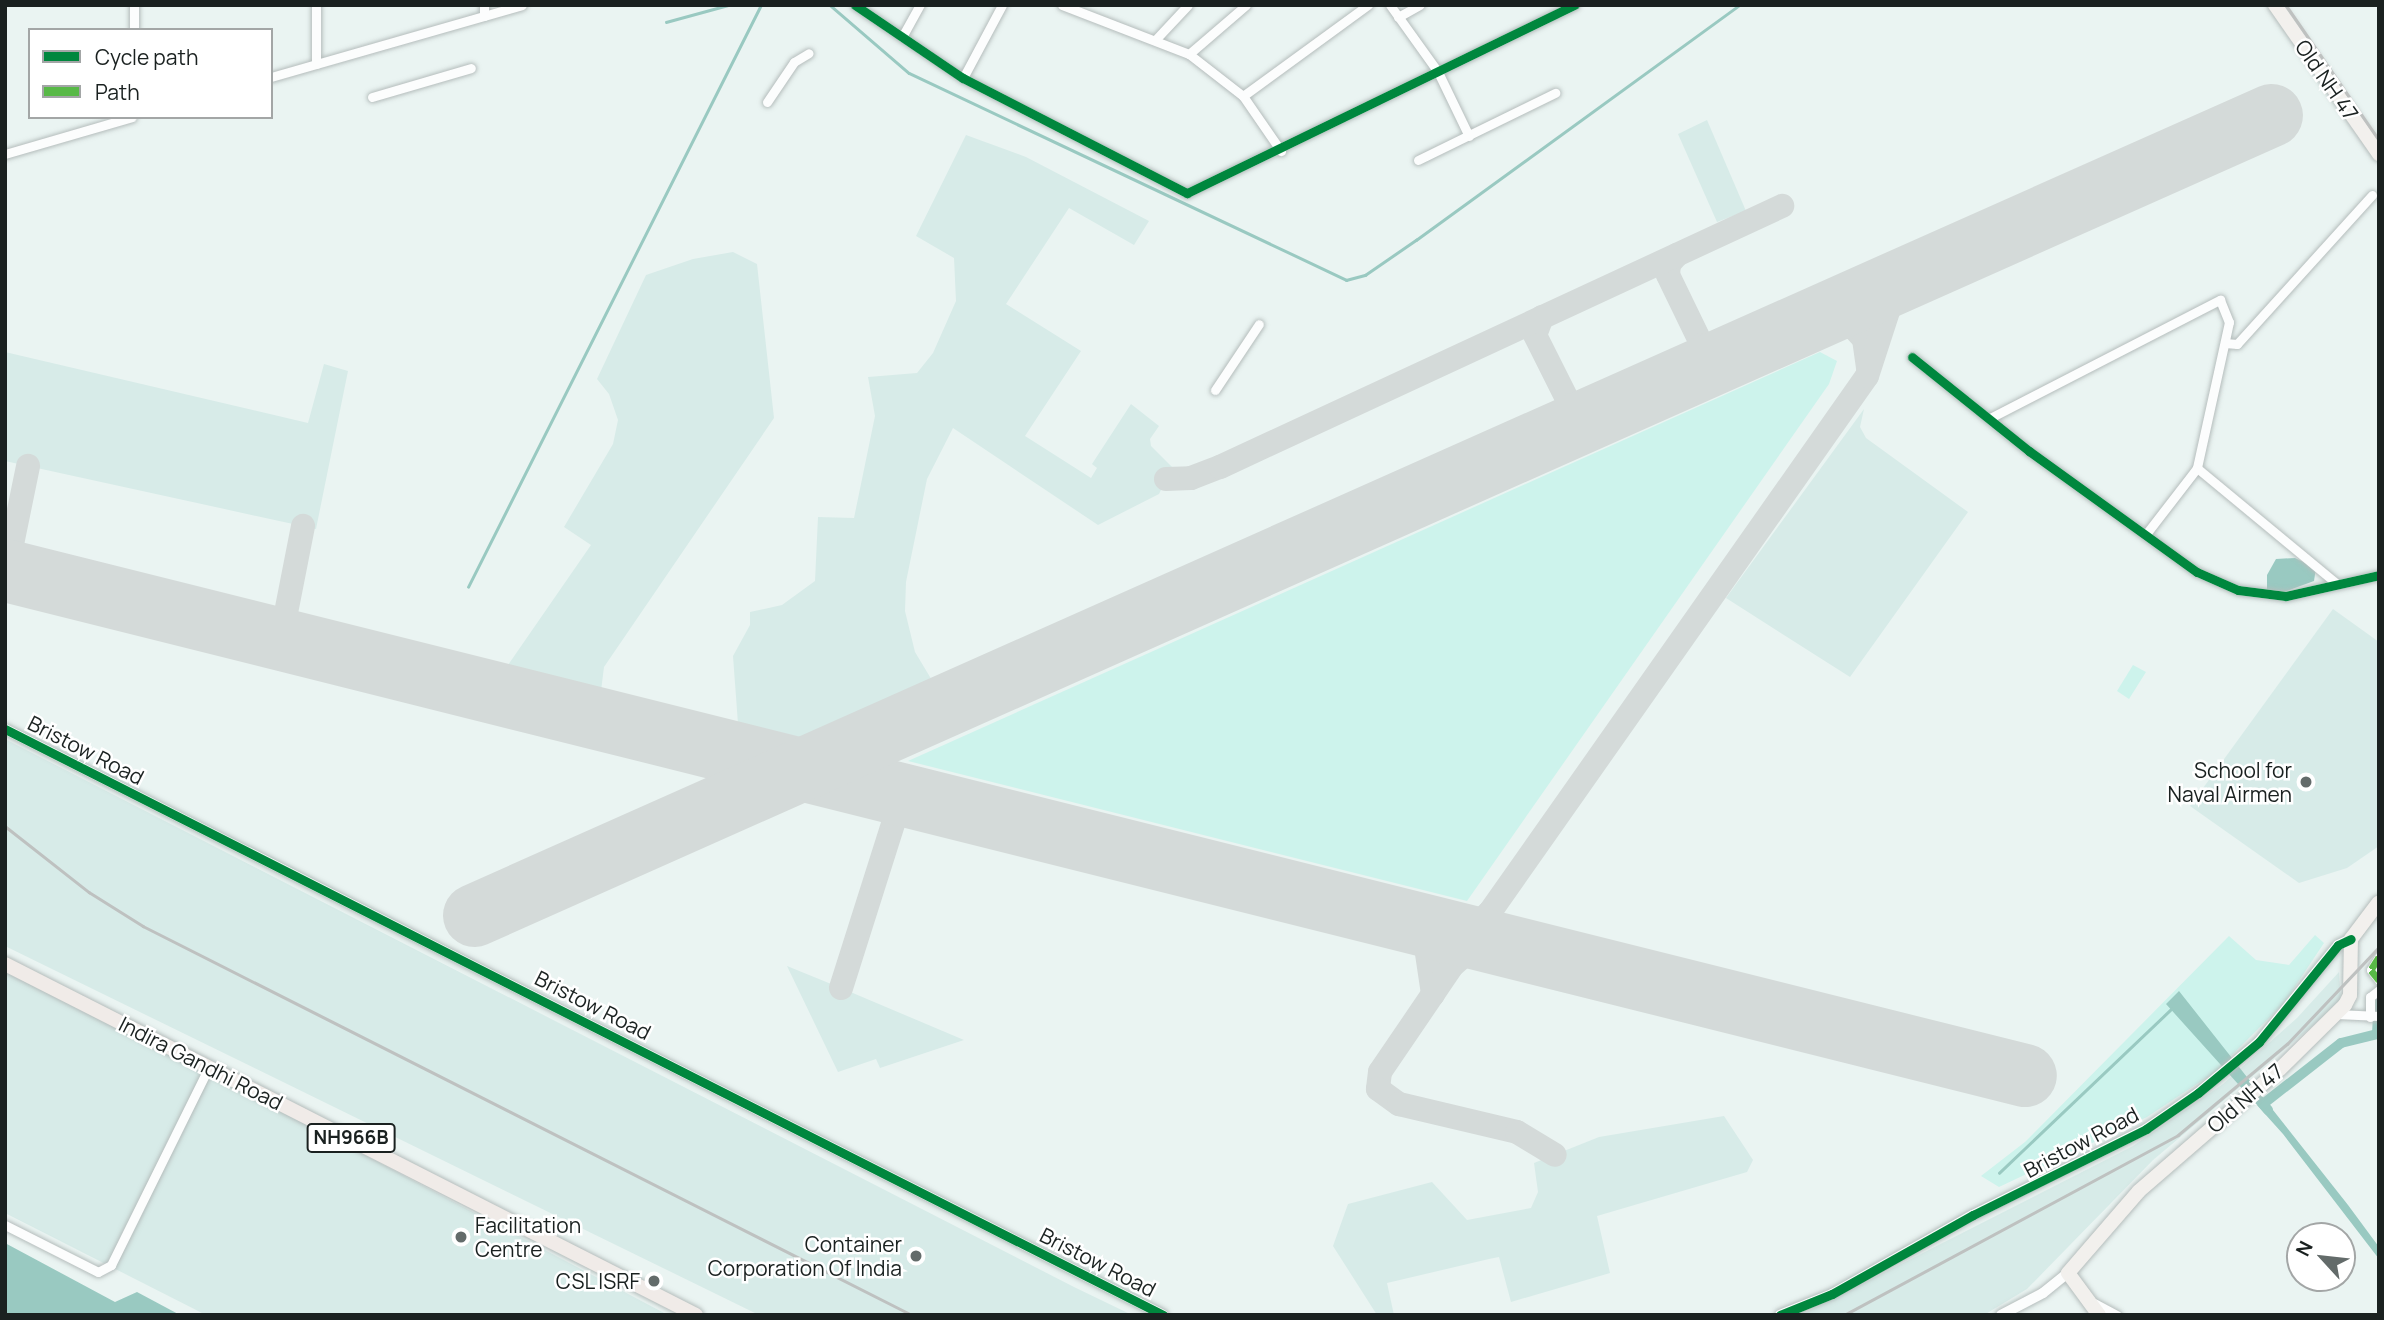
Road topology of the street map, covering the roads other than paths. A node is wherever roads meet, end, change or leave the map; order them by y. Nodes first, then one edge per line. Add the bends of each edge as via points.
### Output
1 (134, 5) edge
2 (316, 5) edge
3 (484, 5) edge
4 (522, 5) edge
5 (855, 5) edge
6 (920, 5) edge
7 (1002, 5) edge
8 (1062, 5) edge
9 (1188, 5) edge
10 (1246, 5) edge
11 (1368, 5) edge
12 (1390, 5) edge
13 (1420, 5) edge
14 (1575, 5) edge
15 (2275, 5) edge
16 (484, 16) junction
17 (1398, 17) junction
18 (134, 28) edge
19 (902, 37) junction
20 (1157, 38) junction
21 (809, 52) dead end
22 (1189, 54) junction
23 (316, 65) junction
24 (471, 68) dead end
25 (1438, 72) junction
26 (273, 76) edge
27 (964, 78) junction
28 (1555, 93) dead end
29 (1243, 96) junction
30 (372, 97) dead end
31 (767, 102) dead end
32 (125, 119) edge
33 (1469, 135) junction
34 (1281, 151) junction
35 (5, 154) edge
36 (2379, 154) edge
37 (1418, 160) dead end
38 (2372, 195) dead end
39 (1259, 324) dead end
40 (2225, 343) junction
41 (1912, 357) dead end
42 (1215, 390) dead end
43 (1990, 418) junction
44 (2197, 468) junction
45 (2146, 534) junction
46 (2379, 575) edge
47 (2336, 583) junction
48 (5, 729) edge
49 (2379, 902) edge
50 (2351, 939) junction
51 (2379, 957) edge
52 (5, 964) edge
53 (2379, 980) edge
54 (2379, 990) edge
55 (2337, 1014) junction
56 (2374, 1016) edge
57 (209, 1067) junction
58 (5, 1225) edge
59 (2068, 1273) junction
60 (2090, 1301) junction
61 (696, 1315) edge
62 (1163, 1315) edge
63 (1780, 1315) edge
64 (2001, 1315) edge
65 (2099, 1315) edge
66 (2117, 1315) edge

1 - 18 street
2 - 23 street
3 - 16 street
4 - 16 street
5 - 19 street
6 - 19 street
7 - 27 street
8 - 20 street
9 - 20 street
10 - 22 street
11 - 29 street
12 - 17 street
13 - 17 street
14 - 25 street
15 - 36 main road, Old NH 47
16 - 23 street
17 - 25 street
19 - 27 street
20 - 22 street
21 - 31 street via 794,62
22 - 29 street
23 - 26 street
24 - 30 street
25 - 33 street
25 - 34 street
27 - 34 street via 1187,193
28 - 33 street
29 - 34 street
32 - 35 street
33 - 37 street
38 - 40 street via 2237,344
39 - 42 street
40 - 43 street via 2229,321 2220,300
40 - 44 street
41 - 43 street
43 - 45 street via 2112,514
44 - 45 street
44 - 47 street
45 - 47 street via 2197,572 2238,590 2286,596
46 - 47 street
48 - 62 street, Bristow Road
49 - 50 main road
50 - 55 main road, Old NH 47 via 2350,995
50 - 63 street, Bristow Road via 2338,945 2287,1012 2239,1058 2146,1129 1973,1215 1832,1294
51 - 53 street via 2371,970
52 - 57 highway, Indira Gandhi Road / NH966B
54 - 56 street via 2370,997
55 - 56 street
55 - 59 main road, Old NH 47 via 2139,1191
57 - 58 street via 111,1265 98,1272
57 - 61 highway, Indira Gandhi Road / NH966B
59 - 60 main road
59 - 64 street, Old NH 47 via 2043,1293
60 - 65 main road
60 - 66 street

